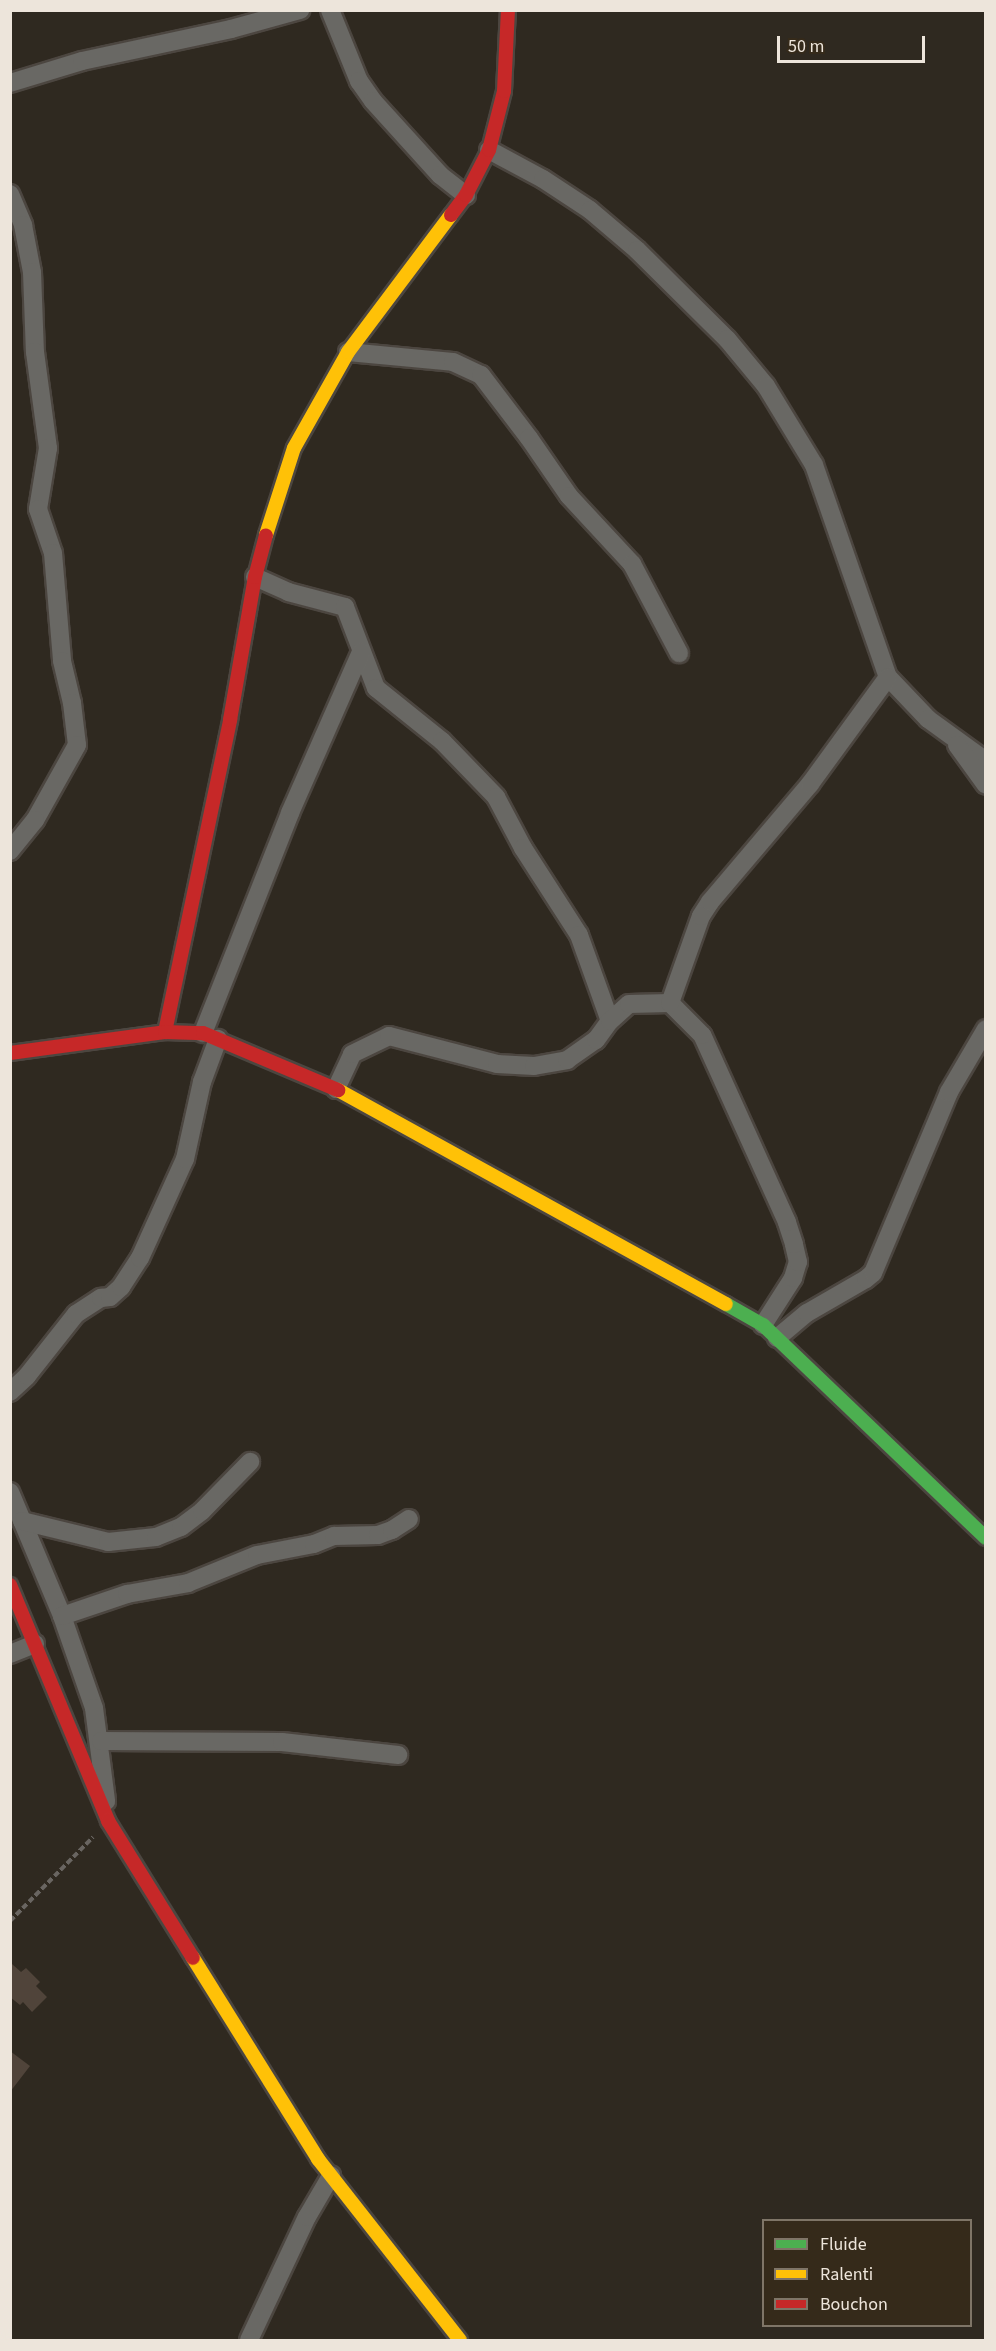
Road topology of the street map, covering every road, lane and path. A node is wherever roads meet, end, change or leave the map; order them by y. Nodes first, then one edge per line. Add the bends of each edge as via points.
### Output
1 (300, 10) edge
2 (330, 10) edge
3 (508, 10) edge
4 (10, 83) edge
5 (489, 150) junction
6 (10, 194) edge
7 (466, 195) junction
8 (348, 351) junction
9 (255, 577) junction
10 (361, 652) junction
11 (679, 653) dead end
12 (888, 677) junction
13 (951, 735) junction
14 (986, 761) edge
15 (986, 785) edge
16 (10, 850) edge
17 (670, 1003) junction
18 (610, 1021) junction
19 (165, 1032) junction
20 (211, 1036) junction
21 (984, 1036) edge
22 (10, 1053) edge
23 (336, 1089) junction
24 (764, 1325) junction
25 (777, 1338) junction
26 (10, 1392) edge
27 (250, 1462) dead end
28 (10, 1492) edge
29 (410, 1519) dead end
30 (22, 1521) junction
31 (986, 1538) edge
32 (10, 1585) edge
33 (62, 1616) junction
34 (35, 1644) junction
35 (10, 1654) edge
36 (100, 1742) junction
37 (398, 1755) dead end
38 (108, 1821) junction
39 (10, 1921) edge
40 (331, 2176) junction
41 (249, 2340) edge
42 (460, 2340) edge

1 - 4 street via 82,61
2 - 7 street via 359,81 373,101 440,175
3 - 5 street via 504,92
5 - 7 street
5 - 12 street via 590,210 637,250 727,339 766,386 814,465
6 - 16 street via 23,225 32,272 34,352 48,448 38,509 53,553 62,661 77,745 35,820
7 - 8 street
8 - 9 street via 294,448
8 - 11 street via 453,362 481,375 569,496 632,564
9 - 10 street via 288,592 345,607
9 - 19 street via 230,720
10 - 18 street via 376,688 442,741 496,796 579,935
10 - 20 street via 290,813
12 - 13 street via 928,719
12 - 17 street via 810,784 710,902 701,916
13 - 14 street
13 - 15 street
17 - 18 street via 629,1004
17 - 24 street via 702,1035 790,1233 798,1262 793,1278
18 - 23 street via 596,1040 567,1060 534,1066 497,1064 389,1036 352,1054
19 - 20 street
19 - 22 street
20 - 23 street
20 - 26 street via 185,1159 140,1258 110,1297 76,1314
21 - 25 street via 950,1092 873,1273 807,1313
23 - 24 street
24 - 25 street
25 - 31 street
27 - 30 street via 202,1511 181,1527 156,1537 108,1542
28 - 30 street
29 - 33 street via 378,1535 334,1536 257,1555 188,1583 127,1594
30 - 33 street
32 - 34 street
33 - 36 street via 94,1708
34 - 35 street
34 - 38 street
36 - 37 street via 282,1742
36 - 38 street
38 - 39 path
38 - 40 street
40 - 41 street via 307,2217
40 - 42 street

